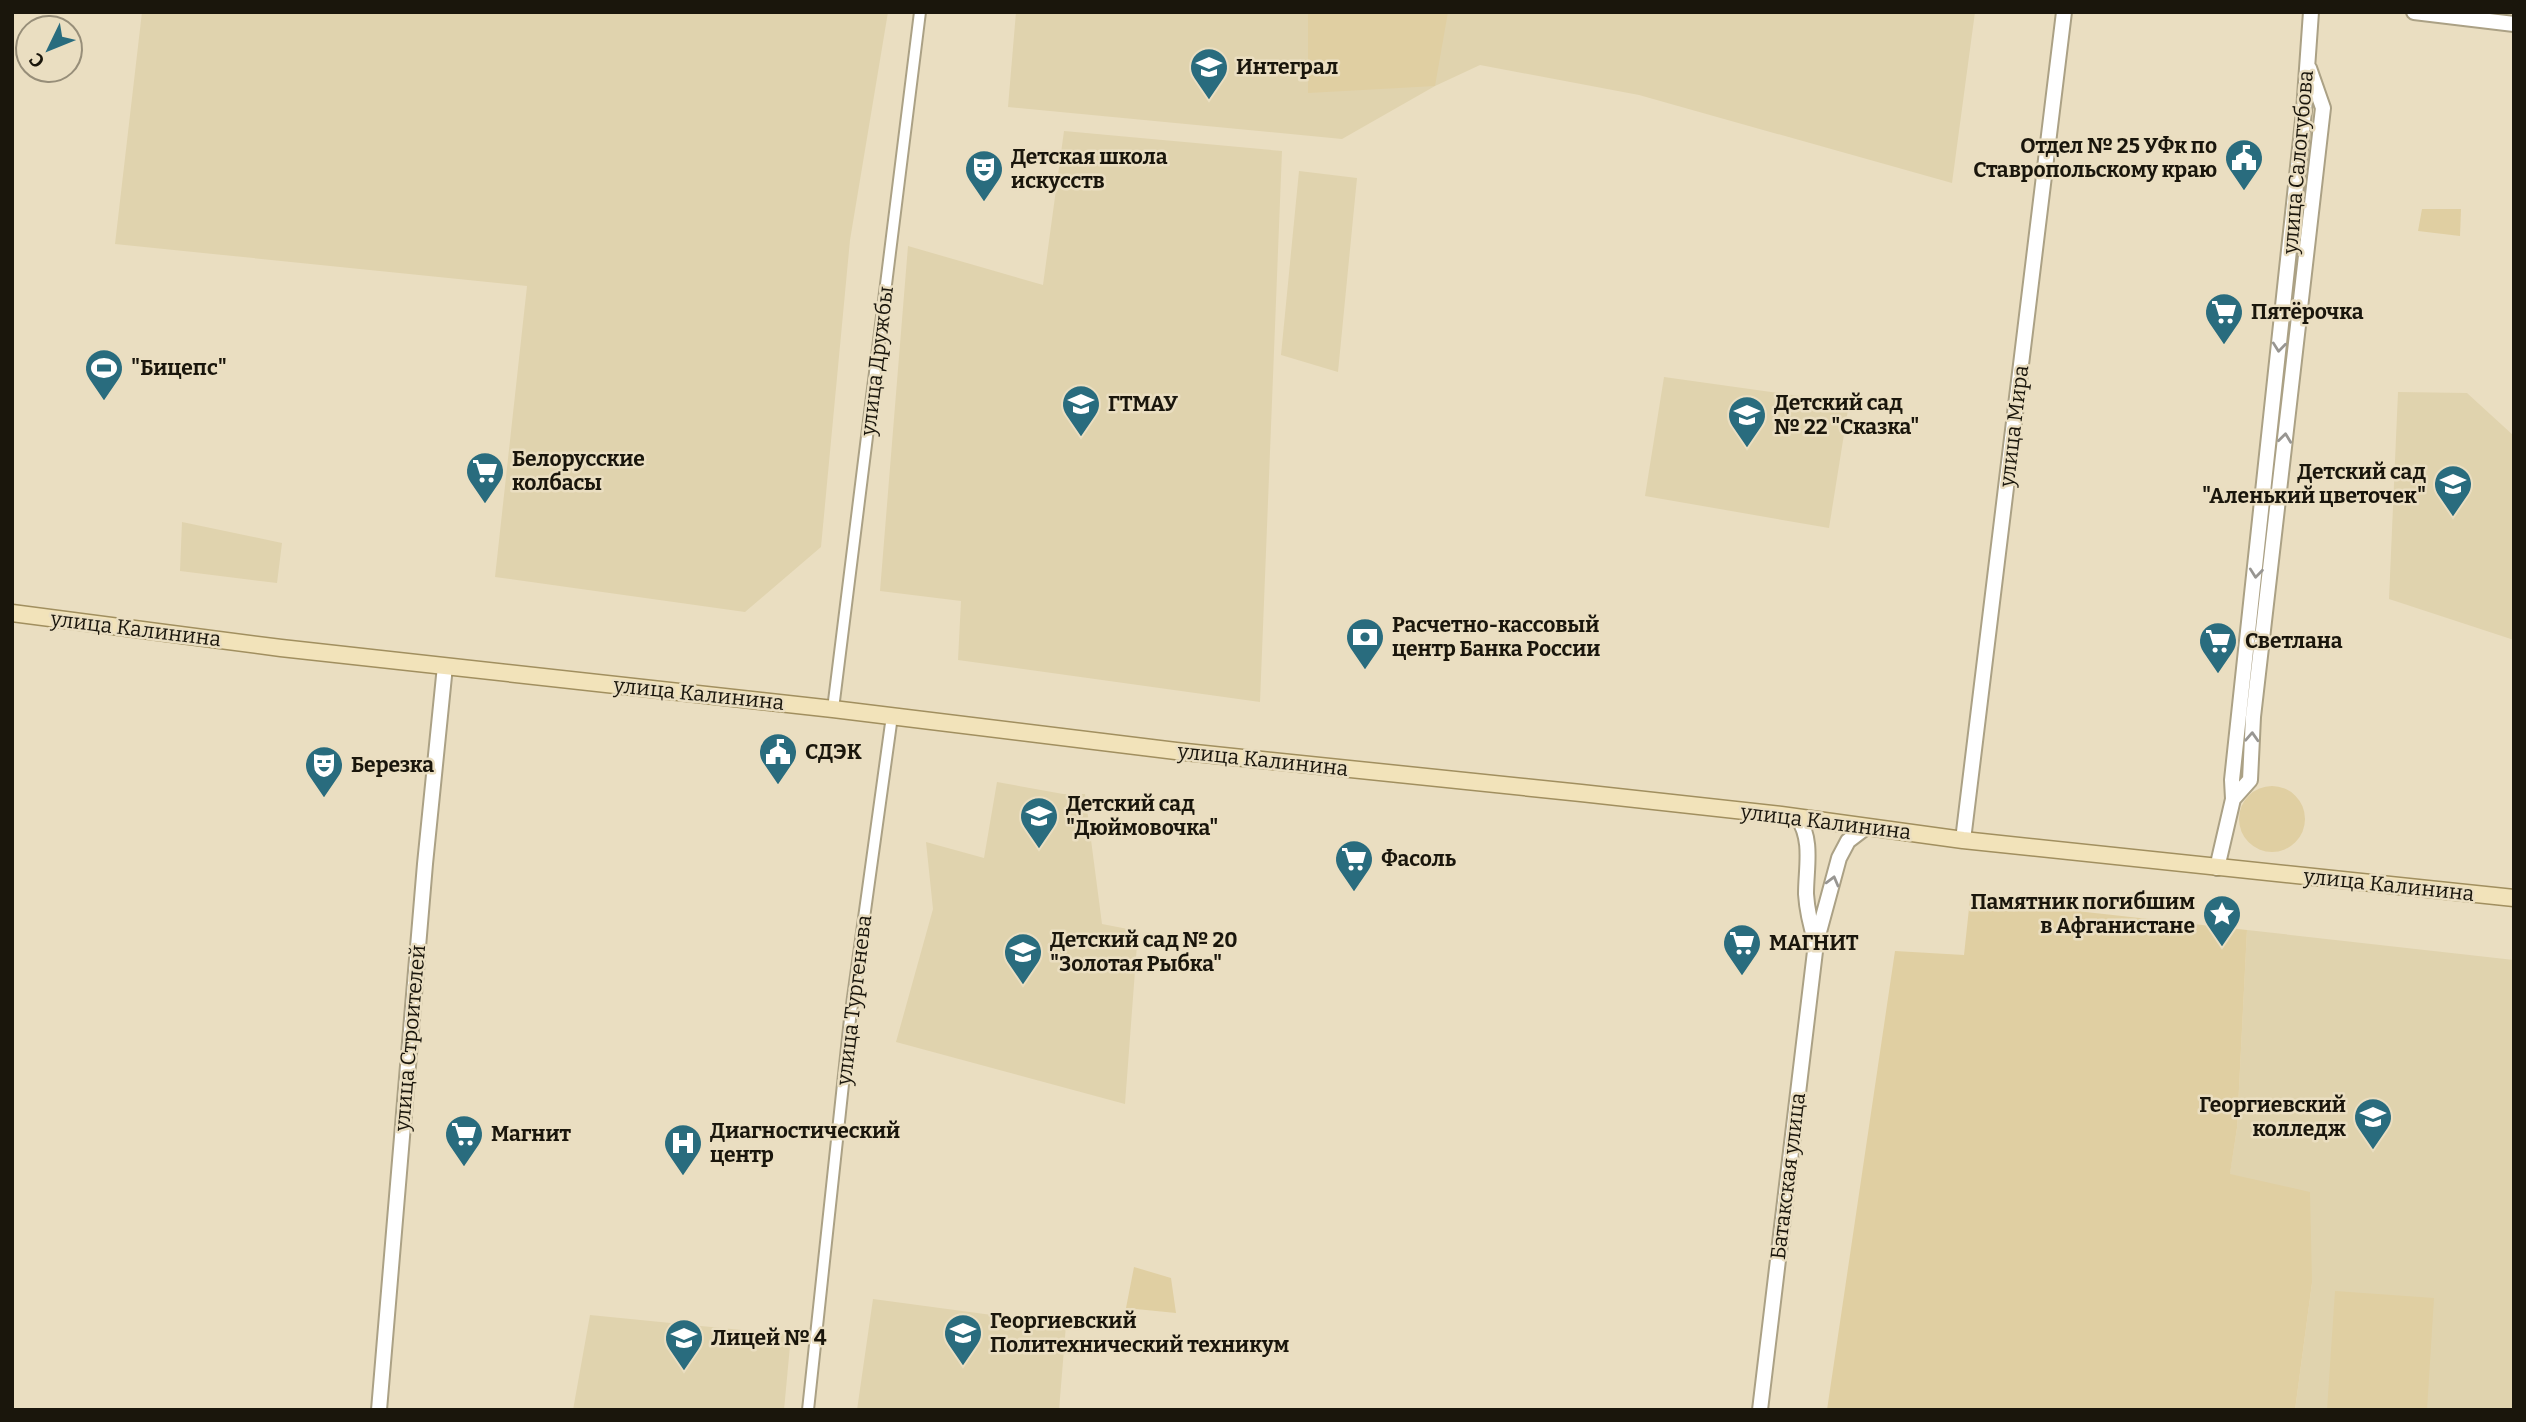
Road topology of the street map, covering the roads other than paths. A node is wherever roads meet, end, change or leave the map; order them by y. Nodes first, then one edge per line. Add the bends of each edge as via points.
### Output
1 (920, 12) edge
2 (2064, 12) edge
3 (2311, 12) edge
4 (2414, 12) edge
5 (2514, 24) edge
6 (2306, 60) junction
7 (2323, 108) junction
8 (2304, 111) junction
9 (12, 613) edge
10 (445, 666) junction
11 (833, 709) junction
12 (892, 716) junction
13 (2233, 799) junction
14 (1798, 818) junction
15 (1865, 828) junction
16 (1963, 840) junction
17 (2217, 867) junction
18 (2514, 898) edge
19 (1816, 943) junction
20 (379, 1410) edge
21 (808, 1410) edge
22 (1760, 1410) edge

1 - 11 street, улица Дружбы
2 - 16 street, улица Мира
3 - 6 street
4 - 5 street
6 - 7 street, улица Салогубова
6 - 8 street, улица Салогубова
7 - 8 street via 2314,101
13 -> 7 street, улица Салогубова via 2250,780 2253,717
8 -> 13 street, улица Салогубова
9 - 10 main road, улица Калинина
10 - 11 main road, улица Калинина
10 - 20 street, улица Строителей
11 - 12 main road, улица Калинина
12 - 14 main road, улица Калинина
12 - 21 street, улица Тургенева via 850,1019
13 - 17 street
14 - 15 main road, улица Калинина
14 - 19 street, Батакская улица via 1805,828 1806,897
15 - 16 main road, улица Калинина
19 -> 15 street, Батакская улица via 1839,858 1848,841
16 - 17 main road, улица Калинина
17 - 18 main road, улица Калинина
19 - 22 street, Батакская улица

